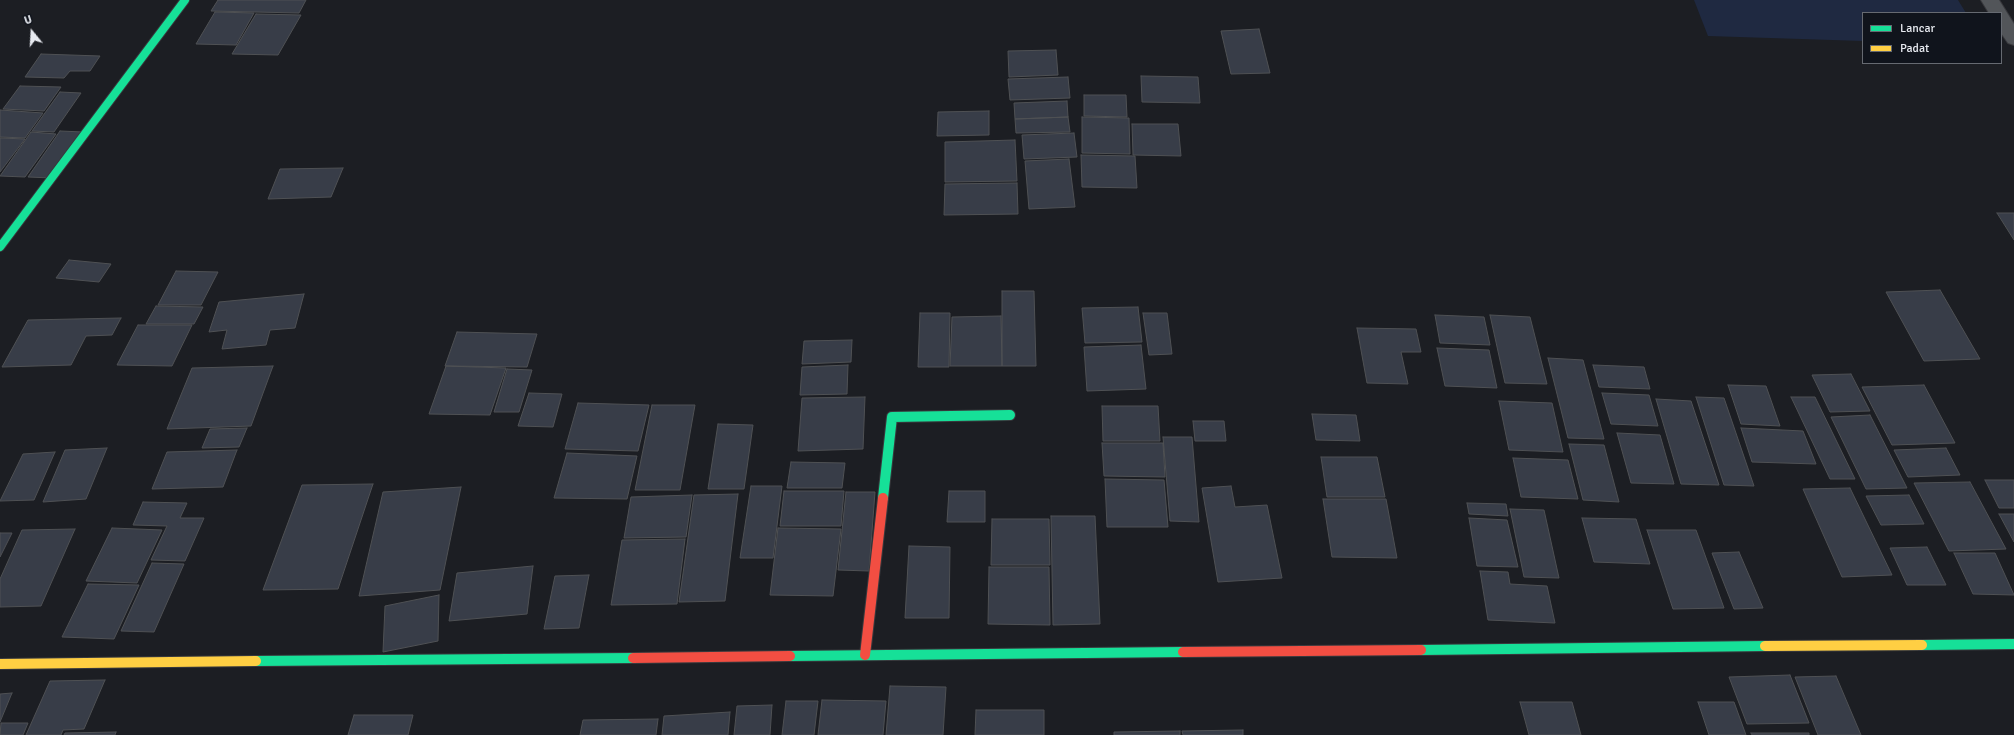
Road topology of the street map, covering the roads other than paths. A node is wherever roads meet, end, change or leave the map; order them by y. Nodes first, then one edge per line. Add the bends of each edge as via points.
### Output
1 (185, 0) edge
2 (1990, 0) edge
3 (1997, 12) edge
4 (2002, 20) edge
5 (2014, 39) edge
6 (0, 247) edge
7 (1010, 415) dead end
8 (2014, 644) edge
9 (865, 655) junction
10 (0, 664) edge

1 - 6 street
2 - 3 street
4 - 5 street
7 - 9 street via 892,417
8 - 9 street
9 - 10 street

